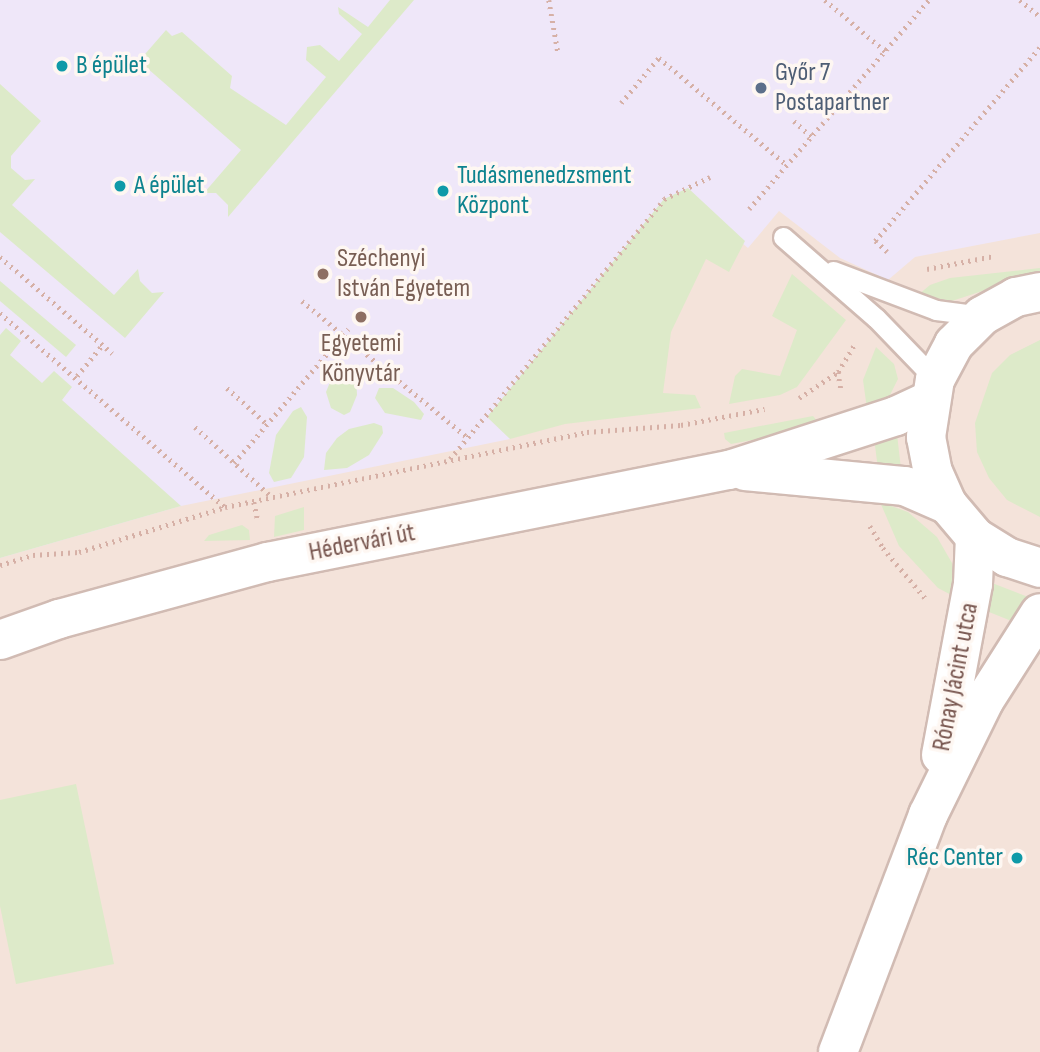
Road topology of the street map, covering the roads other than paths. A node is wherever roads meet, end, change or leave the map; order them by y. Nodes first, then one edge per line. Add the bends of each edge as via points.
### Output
1 (783, 237) dead end
2 (822, 267) junction
3 (1040, 292) edge
4 (982, 316) junction
5 (932, 390) junction
6 (729, 470) junction
7 (948, 505) junction
8 (975, 537) junction
9 (1040, 568) edge
10 (1040, 613) edge
11 (0, 640) edge
12 (928, 815) junction
13 (838, 1052) edge

1 - 2 lane
2 - 4 lane via 936,310
2 - 5 lane
3 - 4 street via 1016,298
4 - 5 street via 954,344
5 - 6 street, Hédervári út via 896,416
5 - 7 street via 926,437 933,472
6 - 7 street, Hédervári út via 905,486
6 - 11 street, Hédervári út via 268,562 59,619
7 - 8 street
8 - 9 street via 1007,557
8 - 12 street, Rónay Jácint utca via 973,584 955,691
10 - 12 street, Rónay Jácint utca via 984,701
12 - 13 street, Rónay Jácint utca

